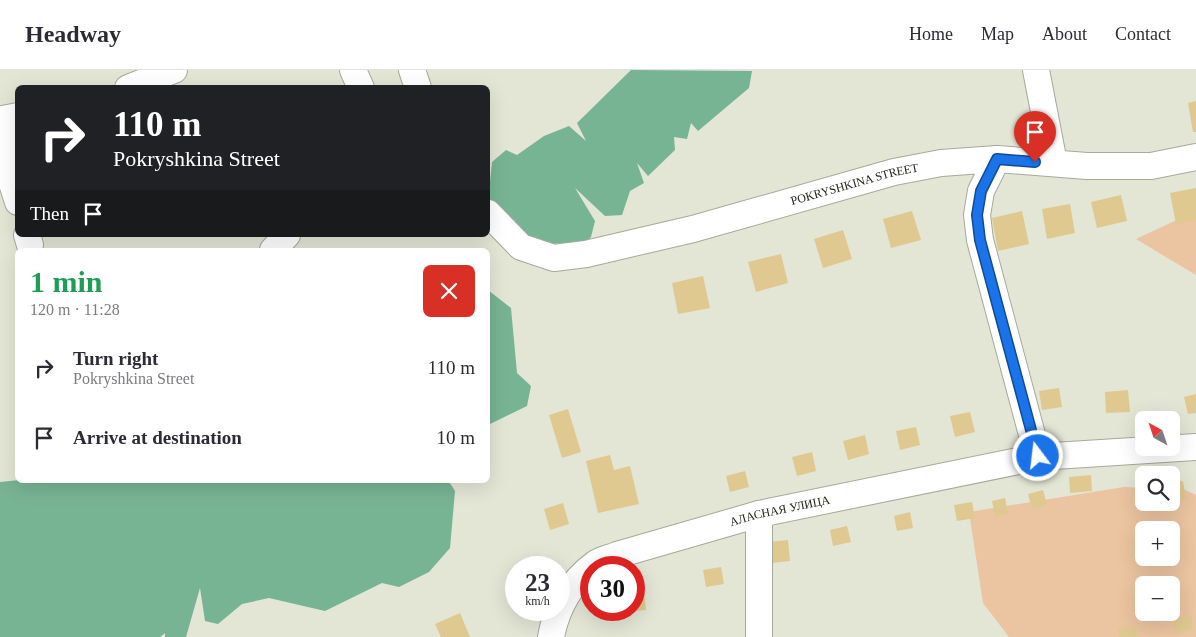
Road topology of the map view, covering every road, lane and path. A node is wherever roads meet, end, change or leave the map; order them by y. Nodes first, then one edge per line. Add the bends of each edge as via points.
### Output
1 (174, 70) edge
2 (353, 70) edge
3 (412, 70) edge
4 (1036, 70) edge
5 (136, 85) edge
6 (359, 85) edge
7 (417, 85) edge
8 (7, 116) edge
9 (1196, 157) edge
10 (997, 159) junction
11 (1054, 163) junction
12 (15, 193) edge
13 (490, 215) edge
14 (285, 237) edge
15 (275, 248) edge
16 (1196, 447) edge
17 (1038, 456) junction
18 (759, 514) junction
19 (548, 632) edge
20 (759, 637) edge

1 - 5 street
2 - 6 street
3 - 7 street
4 - 11 street
8 - 12 street via 10,177
9 - 11 street, POKRYSHKINA STREET via 1151,166
10 - 11 street, POKRYSHKINA STREET
10 - 13 street, POKRYSHKINA STREET via 941,163 894,172 693,229 586,254 554,258 521,247
10 - 17 street via 981,191 977,215 980,240
14 - 15 street
16 - 17 street, АЛАСНАЯ УЛИЦА
17 - 18 street, АЛАСНАЯ УЛИЦА
18 - 19 street, АЛАСНАЯ УЛИЦА via 596,562 566,594
18 - 20 street

